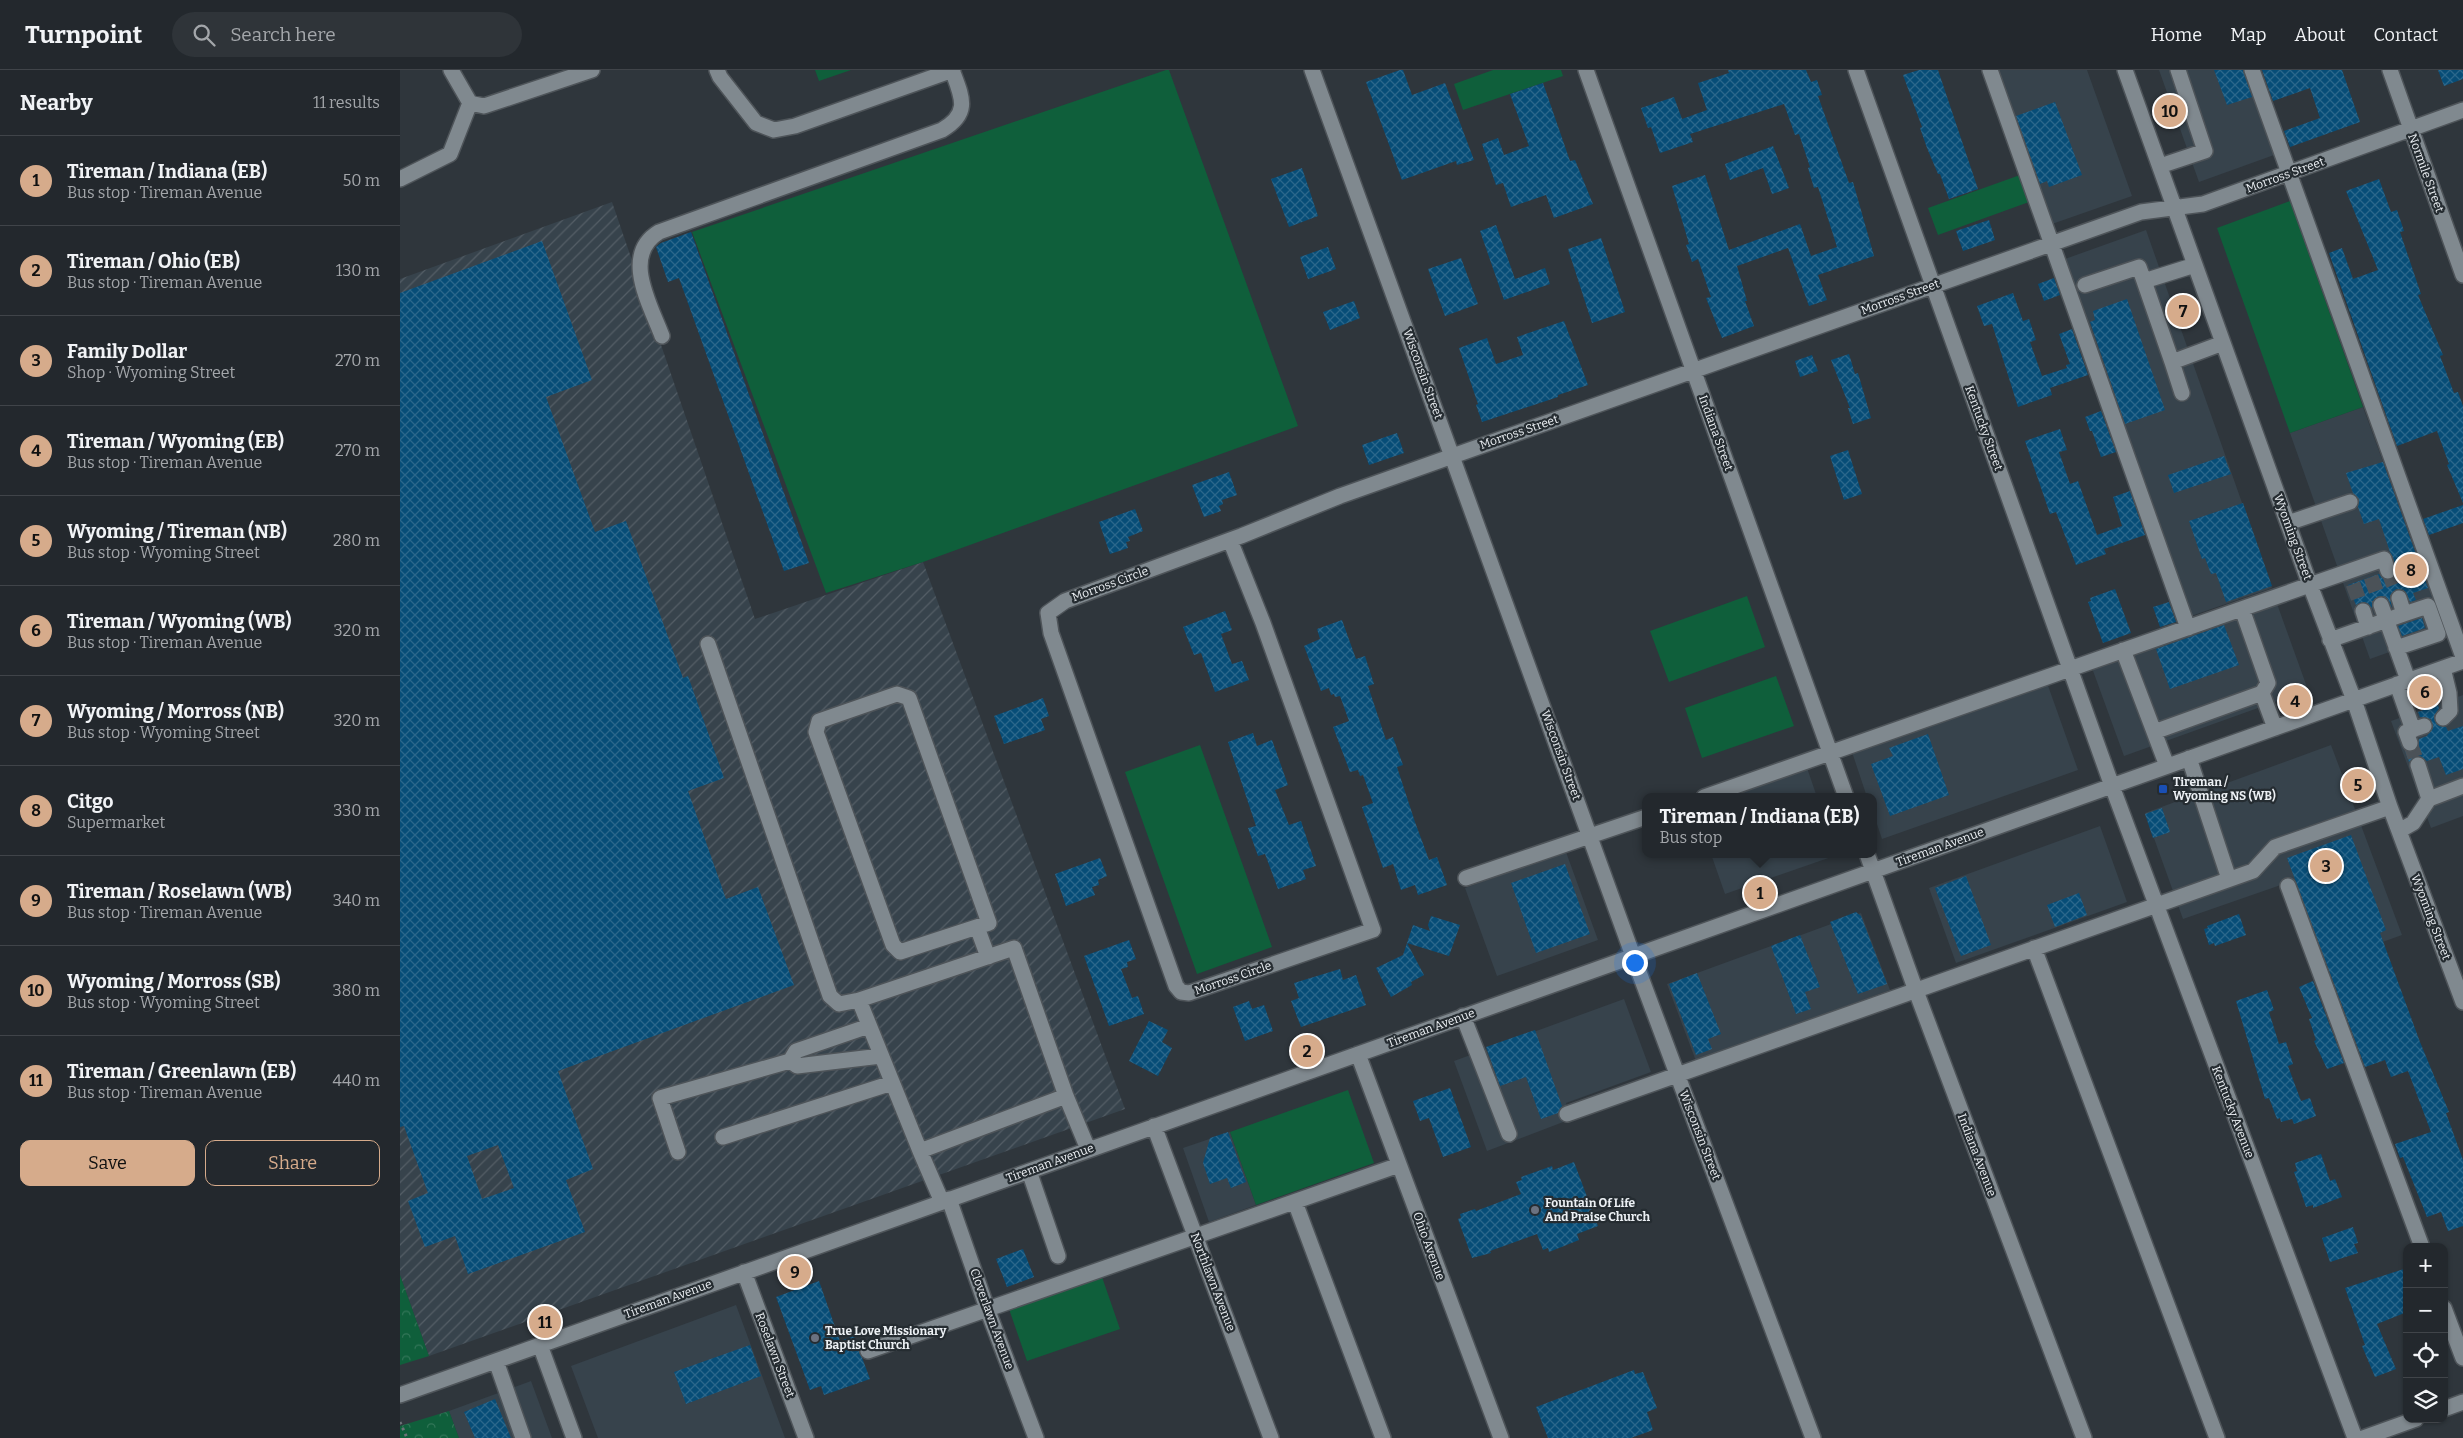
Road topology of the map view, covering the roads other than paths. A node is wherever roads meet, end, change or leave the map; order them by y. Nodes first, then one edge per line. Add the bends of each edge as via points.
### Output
1 (451, 70) edge
2 (592, 70) edge
3 (717, 70) edge
4 (952, 70) edge
5 (1312, 70) edge
6 (1586, 70) edge
7 (1856, 70) edge
8 (1990, 70) edge
9 (2126, 70) edge
10 (2178, 70) edge
11 (2252, 70) edge
12 (2390, 70) edge
13 (470, 103) junction
14 (2463, 110) edge
15 (2410, 129) junction
16 (2160, 166) junction
17 (2288, 173) junction
18 (400, 179) edge
19 (2175, 208) junction
20 (2052, 243) junction
21 (2195, 265) junction
22 (2463, 276) edge
23 (2144, 282) junction
24 (2085, 285) dead end
25 (1933, 286) junction
26 (662, 336) dead end
27 (2223, 343) junction
28 (2172, 362) junction
29 (1694, 371) junction
30 (2182, 393) dead end
31 (1453, 456) junction
32 (1340, 496) joint
33 (2350, 502) dead end
34 (2288, 523) junction
35 (1230, 540) junction
36 (2388, 571) dead end
37 (2310, 585) junction
38 (2398, 598) tunnel mouth
39 (2381, 605) tunnel mouth
40 (2242, 610) junction
41 (2363, 611) tunnel mouth
42 (2404, 614) junction
43 (2386, 621) junction
44 (2368, 626) junction
45 (2188, 628) junction
46 (2446, 632) junction
47 (2330, 640) junction
48 (708, 644) dead end
49 (2396, 648) junction
50 (2123, 650) junction
51 (2463, 657) edge
52 (2463, 661) edge
53 (2443, 668) junction
54 (2070, 669) junction
55 (2402, 682) junction
56 (2262, 693) junction
57 (2354, 700) junction
58 (2443, 718) dead end
59 (2275, 728) junction
60 (2154, 732) junction
61 (2416, 733) tunnel mouth
62 (1830, 752) junction
63 (2189, 758) junction
64 (2418, 765) tunnel mouth
65 (2167, 766) junction
66 (2112, 786) junction
67 (2463, 786) edge
68 (1715, 793) edge
69 (1845, 793) edge
70 (2429, 799) junction
71 (2390, 808) junction
72 (1642, 818) edge
73 (2399, 831) junction
74 (1590, 836) junction
75 (1867, 858) edge
76 (1872, 871) junction
77 (1466, 878) dead end
78 (2229, 879) junction
79 (2288, 886) dead end
80 (2156, 905) junction
81 (977, 927) junction
82 (2034, 948) junction
83 (1633, 956) junction
84 (988, 957) junction
85 (1916, 991) junction
86 (859, 1000) junction
87 (2463, 1002) edge
88 (1463, 1016) junction
89 (869, 1026) junction
90 (1358, 1054) junction
91 (882, 1056) junction
92 (790, 1061) junction
93 (1677, 1074) junction
94 (892, 1083) junction
95 (1066, 1096) junction
96 (1567, 1114) dead end
97 (1154, 1126) junction
98 (1509, 1134) dead end
99 (724, 1137) dead end
100 (1088, 1150) junction
101 (920, 1151) junction
102 (678, 1152) dead end
103 (1399, 1165) junction
104 (1029, 1171) junction
105 (946, 1200) junction
106 (1295, 1202) junction
107 (1196, 1237) junction
108 (2421, 1243) edge
109 (1058, 1256) dead end
110 (744, 1272) junction
111 (988, 1310) junction
112 (2448, 1319) edge
113 (540, 1345) junction
114 (868, 1352) dead end
115 (2463, 1358) edge
116 (496, 1361) junction
117 (400, 1396) edge
118 (2463, 1402) edge
119 (2448, 1408) edge
120 (2405, 1423) edge
121 (523, 1438) edge
122 (574, 1438) edge
123 (806, 1438) edge
124 (1036, 1438) edge
125 (1271, 1438) edge
126 (1383, 1438) edge
127 (1501, 1438) edge
128 (1813, 1438) edge
129 (2084, 1438) edge
130 (2217, 1438) edge
131 (2355, 1438) edge
132 (2363, 1438) edge

1 - 13 street
2 - 13 street via 484,106
3 - 4 street via 756,123 774,130 795,126
4 - 26 street via 962,104 955,123 650,237 640,255 639,265
5 - 31 street, Wisconsin Street
6 - 29 street, Indiana Street
7 - 25 street, Kentucky Street
8 - 20 street
9 - 16 street, Wyoming Street
10 - 16 street via 2205,152
11 - 17 street
12 - 15 street, Normile Street
13 - 18 street via 450,154
14 - 15 street, Morross Street
15 - 17 street, Morross Street
15 - 22 street, Normile Street
16 - 19 street, Wyoming Street
17 - 19 street, Morross Street via 2203,204
17 - 46 street
19 - 20 street, Morross Street via 2144,211
19 - 21 street, Wyoming Street
20 - 25 street, Morross Street
20 - 45 street
21 - 23 street
21 - 27 street, Wyoming Street
23 - 24 street via 2139,267
23 - 28 street
25 - 29 street, Morross Street
25 - 54 street, Kentucky Street
27 - 28 street
27 - 34 street, Wyoming Street
28 - 30 street
29 - 31 street, Morross Street
29 - 62 street, Indiana Street
31 - 32 street, Morross Street
31 - 74 street, Wisconsin Street
32 - 35 street, Morross Circle
33 - 34 street
34 - 37 street, Wyoming Street
35 - 35 street, Morross Circle via 1373,930 1189,993 1181,992 1176,986 1051,633 1048,613 1065,601
36 - 37 street via 2384,559 2368,571 2351,577
37 - 40 street
37 - 47 street, Wyoming Street
38 - 42 street
39 - 43 street
40 - 45 street
40 - 56 street via 2268,683
41 - 44 street
42 - 43 street
42 - 46 street via 2428,606
43 - 44 street
43 - 49 street
44 - 47 street
45 - 50 street
46 - 49 street
46 - 51 street
47 - 57 street, Wyoming Street
48 - 86 street via 830,996 838,1004
49 - 55 street
50 - 54 street
50 - 60 street
52 - 53 street, Tireman Avenue
53 - 55 street, Tireman Avenue
53 - 58 street via 2450,711
54 - 62 street
54 - 66 street, Kentucky Street
55 - 57 street, Tireman Avenue
55 - 61 street
56 - 59 street
56 - 60 street
57 - 59 street, Tireman Avenue
57 - 71 street, Wyoming Street
59 - 63 street, Tireman Avenue
60 - 65 street
62 - 68 street
62 - 69 street, Indiana Street
63 - 65 street, Tireman Avenue
63 - 78 street
64 - 70 street
65 - 66 street, Tireman Avenue
66 - 76 street, Tireman Avenue
66 - 80 street, Kentucky Avenue
67 - 70 street
70 - 73 street via 2413,822
71 - 73 street, Wyoming Street
71 - 78 street via 2275,847 2253,870
72 - 74 street
73 - 87 street, Wyoming Street
74 - 77 street
74 - 83 street, Wisconsin Street
75 - 76 street
76 - 83 street, Tireman Avenue
76 - 85 street, Indiana Avenue
78 - 80 street
79 - 108 street
80 - 82 street
80 - 131 street, Kentucky Avenue
81 - 81 street via 989,923 909,698 897,694 819,721 816,732 892,945 900,952
81 - 84 street
82 - 85 street
82 - 130 street
83 - 88 street, Tireman Avenue
83 - 93 street, Wisconsin Street
84 - 86 street
84 - 95 street via 1014,948
85 - 93 street
85 - 129 street, Indiana Avenue
86 - 89 street, Cloverlawn Avenue
88 - 90 street, Tireman Avenue
88 - 98 street
89 - 91 street, Cloverlawn Avenue
89 - 92 street via 796,1051
90 - 97 street, Tireman Avenue
90 - 103 street, Ohio Avenue
91 - 92 street via 797,1066
91 - 94 street, Cloverlawn Avenue
92 - 102 street via 660,1098
93 - 96 street
93 - 128 street, Wisconsin Street
94 - 99 street
94 - 101 street, Cloverlawn Avenue
95 - 100 street
95 - 101 street
97 - 100 street, Tireman Avenue
97 - 107 street, Northlawn Avenue
100 - 104 street, Tireman Avenue
101 - 105 street, Cloverlawn Avenue
103 - 106 street
103 - 127 street, Ohio Avenue
104 - 105 street, Tireman Avenue
104 - 109 street
105 - 110 street, Tireman Avenue
105 - 111 street, Cloverlawn Avenue
106 - 107 street
106 - 126 street
107 - 111 street
107 - 125 street, Northlawn Avenue
110 - 113 street, Tireman Avenue
110 - 123 street, Roselawn Street
111 - 114 street
111 - 124 street, Cloverlawn Avenue
112 - 115 street
113 - 116 street, Tireman Avenue
113 - 122 street
116 - 117 street, Tireman Avenue
116 - 121 street
118 - 119 street
120 - 132 street

